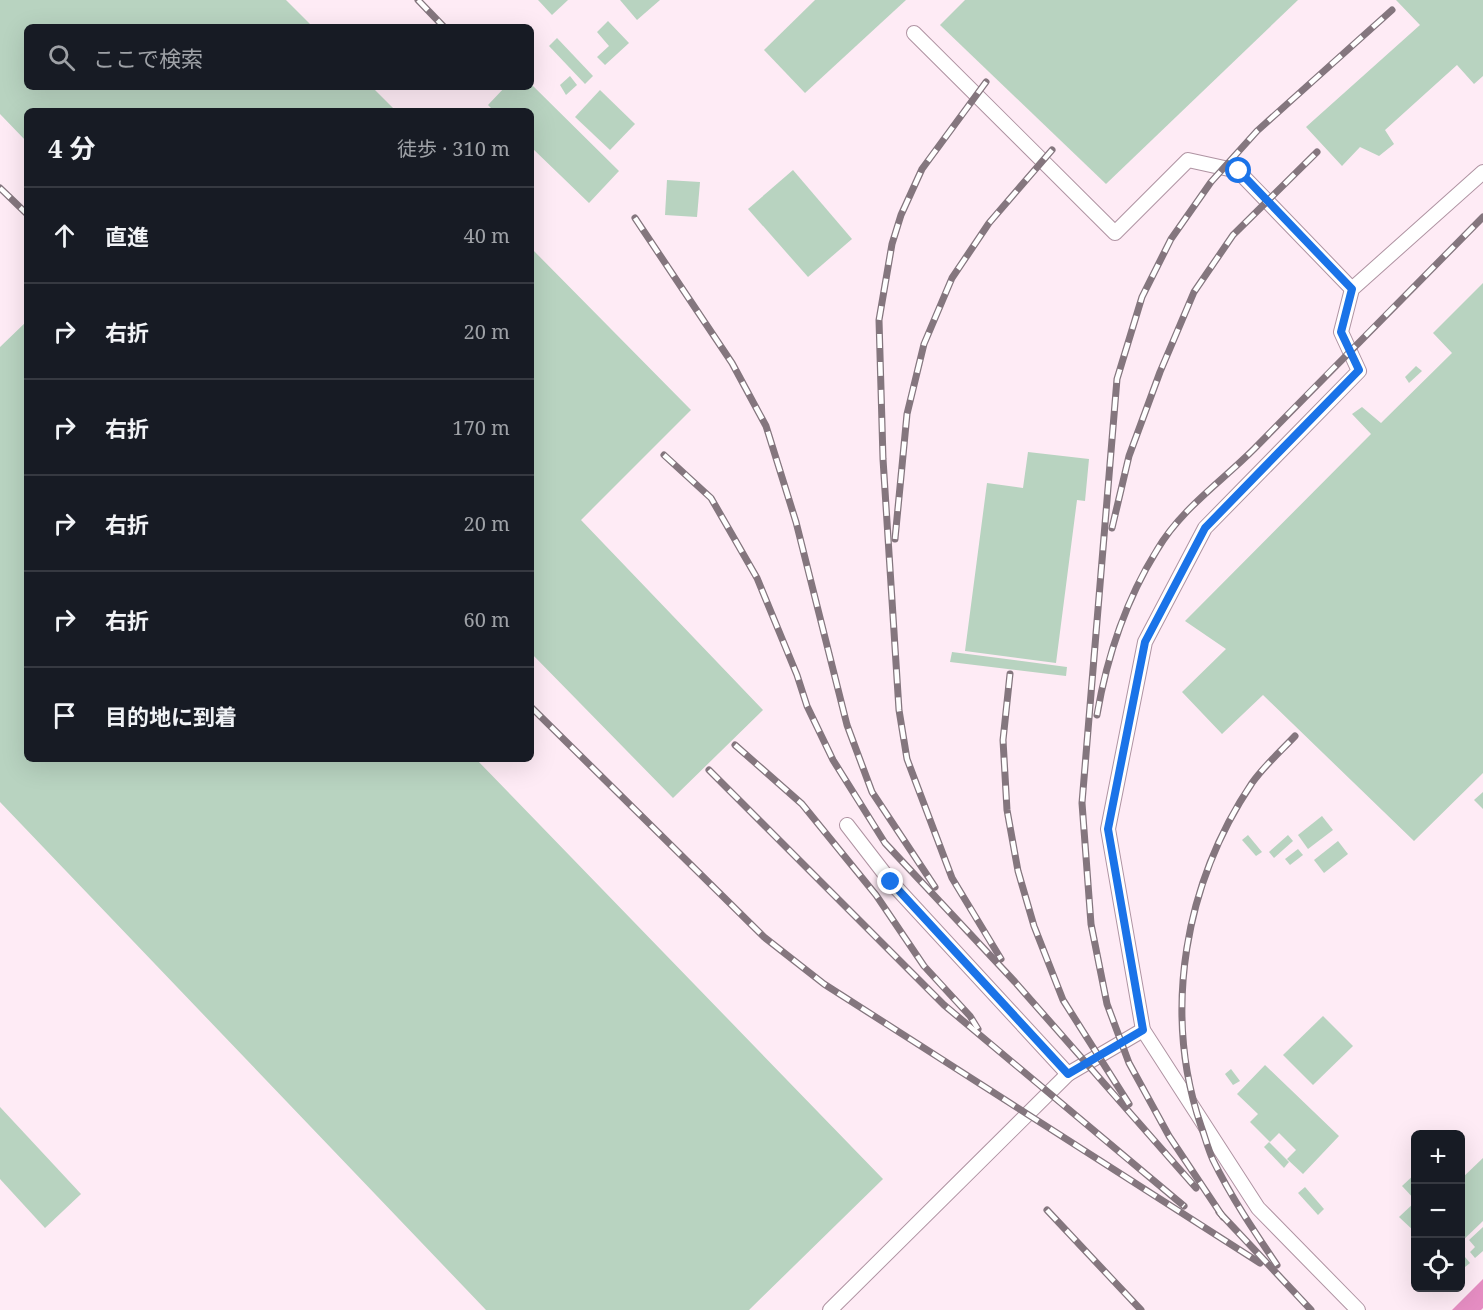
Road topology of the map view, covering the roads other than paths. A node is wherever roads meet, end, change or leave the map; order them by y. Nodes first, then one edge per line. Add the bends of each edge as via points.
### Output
1 (914, 33) dead end
2 (1483, 172) edge
3 (1352, 289) junction
4 (847, 825) dead end
5 (1143, 1030) junction
6 (1068, 1074) junction
7 (830, 1310) edge
8 (1358, 1310) edge

1 - 3 lane via 1114,233 1188,160 1239,171
2 - 3 lane
3 - 5 lane via 1341,332 1359,370 1205,528 1145,642 1108,829
4 - 6 lane via 891,882
5 - 6 lane
5 - 8 lane via 1258,1208
6 - 7 lane

